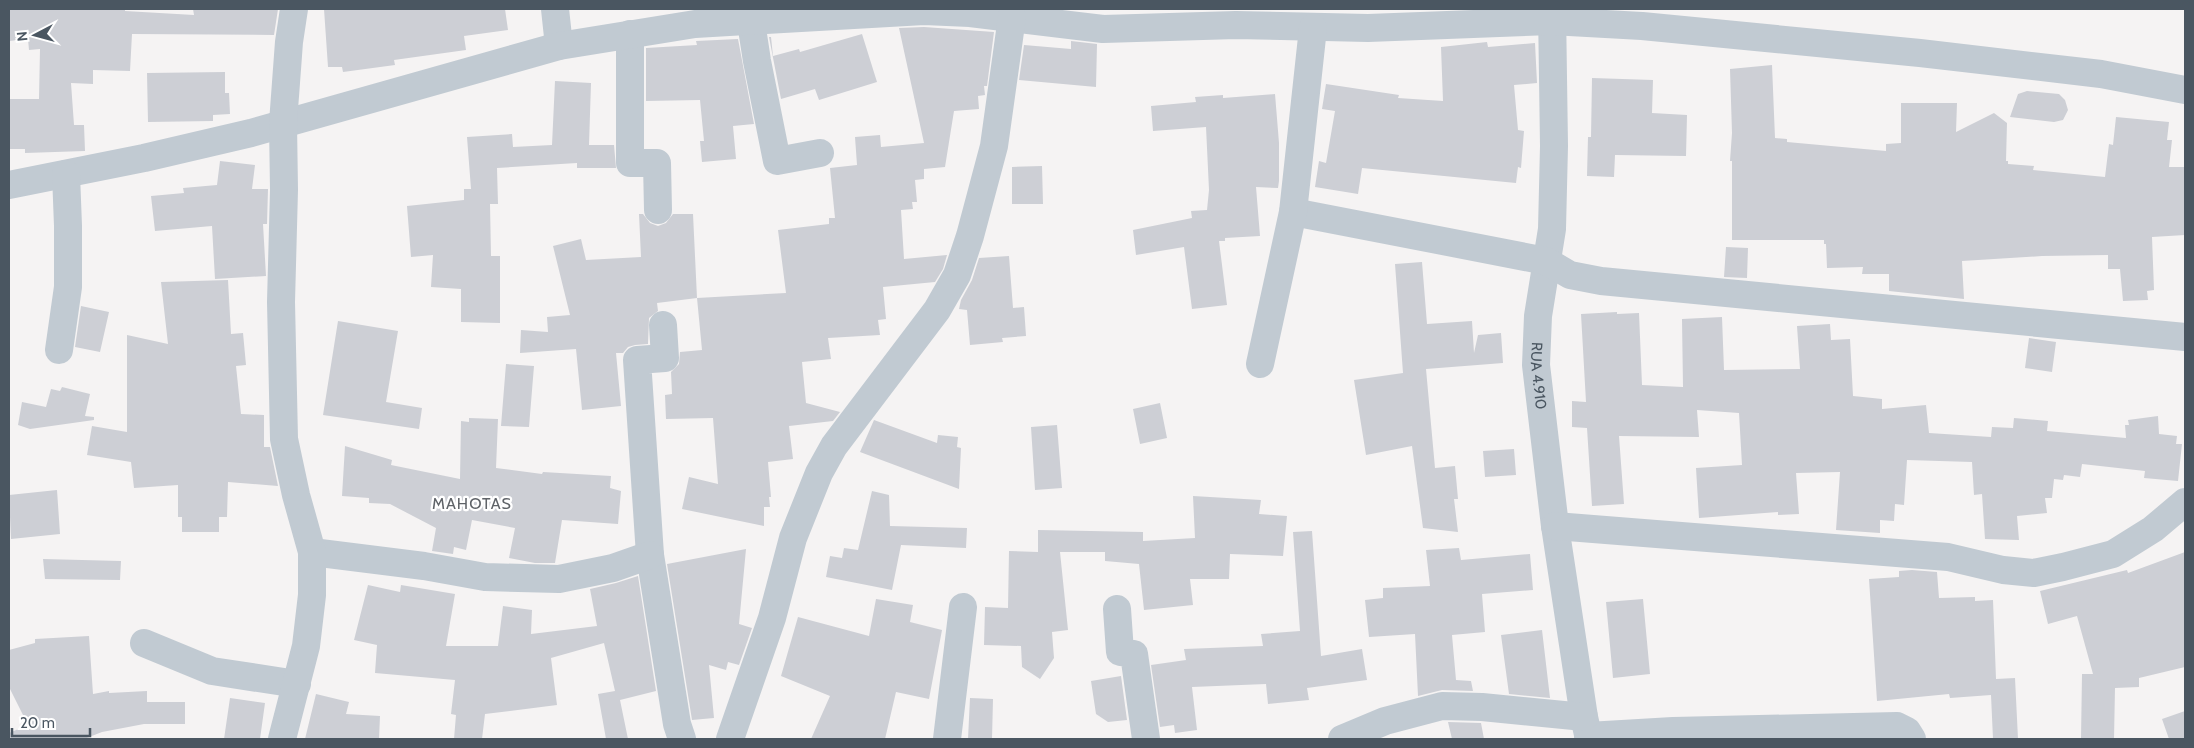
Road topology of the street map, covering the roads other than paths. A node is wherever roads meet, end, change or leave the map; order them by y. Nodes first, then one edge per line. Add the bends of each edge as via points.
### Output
1 (294, 9) edge
2 (555, 9) edge
3 (1552, 15) edge
4 (1012, 17) junction
5 (1100, 19) edge
6 (752, 22) junction
7 (1313, 28) junction
8 (630, 34) junction
9 (559, 46) junction
10 (2185, 90) edge
11 (283, 123) junction
12 (820, 153) dead end
13 (66, 174) junction
14 (9, 186) edge
15 (658, 210) dead end
16 (1293, 212) junction
17 (1546, 261) junction
18 (663, 325) dead end
19 (2185, 337) edge
20 (60, 350) dead end
21 (1260, 364) dead end
22 (2185, 502) edge
23 (1555, 526) junction
24 (312, 552) junction
25 (650, 556) junction
26 (963, 607) dead end
27 (1117, 609) dead end
28 (144, 643) dead end
29 (297, 684) junction
30 (1587, 731) edge
31 (282, 739) edge
32 (682, 739) edge
33 (730, 739) edge
34 (947, 739) edge
35 (1146, 739) edge
36 (1342, 739) edge
37 (1912, 739) edge

1 - 11 street
2 - 9 street
3 - 7 street via 1368,28
3 - 10 street via 1920,52 2101,74
3 - 17 street, RUA 4.910 via 1552,229
4 - 5 street
4 - 6 street via 924,11
4 - 33 street via 994,146 957,274 937,310 834,446 819,473 793,538 772,618
5 - 7 street
6 - 8 street via 695,24
6 - 12 street via 777,161
7 - 16 street
8 - 9 street
8 - 15 street via 630,163 657,163
9 - 11 street
11 - 13 street
11 - 24 street via 281,302 284,440
13 - 14 street
13 - 20 street via 68,287
16 - 17 street
16 - 21 street
17 - 19 street via 1570,275 1601,281
17 - 23 street, RUA 4.910 via 1538,316 1536,365
18 - 25 street via 665,358 638,360
22 - 23 street via 2153,529 2113,554 2034,573 2003,570 1948,557
23 - 30 street, RUA 4.910
24 - 25 street via 424,566 485,578 559,579 613,568
24 - 29 street via 310,612
25 - 32 street
26 - 34 street
27 - 35 street via 1120,652 1134,654
28 - 29 street via 212,671
29 - 31 street
30 - 36 street via 1482,707 1442,706 1385,721
30 - 37 street via 1897,726

